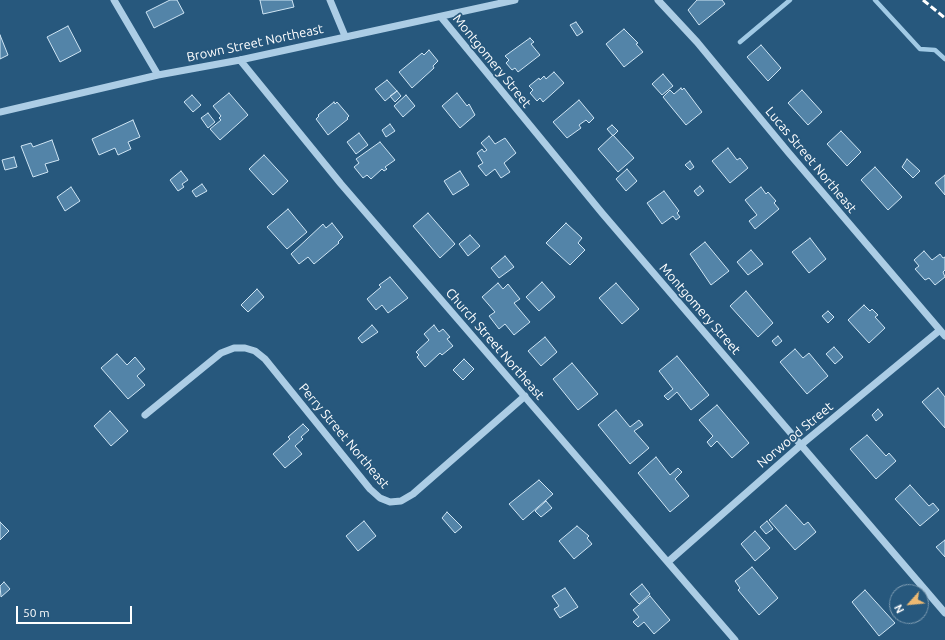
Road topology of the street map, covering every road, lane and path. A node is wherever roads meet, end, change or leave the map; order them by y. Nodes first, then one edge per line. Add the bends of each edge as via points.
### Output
1 (114, 0) edge
2 (330, 0) edge
3 (515, 0) edge
4 (658, 0) edge
5 (441, 17) junction
6 (346, 36) junction
7 (240, 60) junction
8 (158, 75) junction
9 (0, 112) edge
10 (942, 333) edge
11 (525, 396) junction
12 (146, 415) dead end
13 (802, 444) junction
14 (669, 561) junction
15 (945, 613) edge
16 (735, 640) edge

1 - 8 street
2 - 6 street
3 - 5 street, Brown Street Northeast
4 - 10 street, Lucas Street Northeast via 697,42
5 - 6 street, Brown Street Northeast
5 - 13 street, Montgomery Street via 602,213
6 - 7 street, Brown Street Northeast
7 - 8 street, Brown Street Northeast
7 - 11 street, Church Street Northeast via 341,184
8 - 9 street, Brown Street Northeast
10 - 13 street, Norwood Street
11 - 12 street, Perry Street Northeast via 413,494 401,501 390,502 380,498 370,489 255,351 234,348 221,353
11 - 14 street, Church Street Northeast
13 - 14 street, Norwood Street
13 - 15 street, Montgomery Street
14 - 16 street, Church Street Northeast

